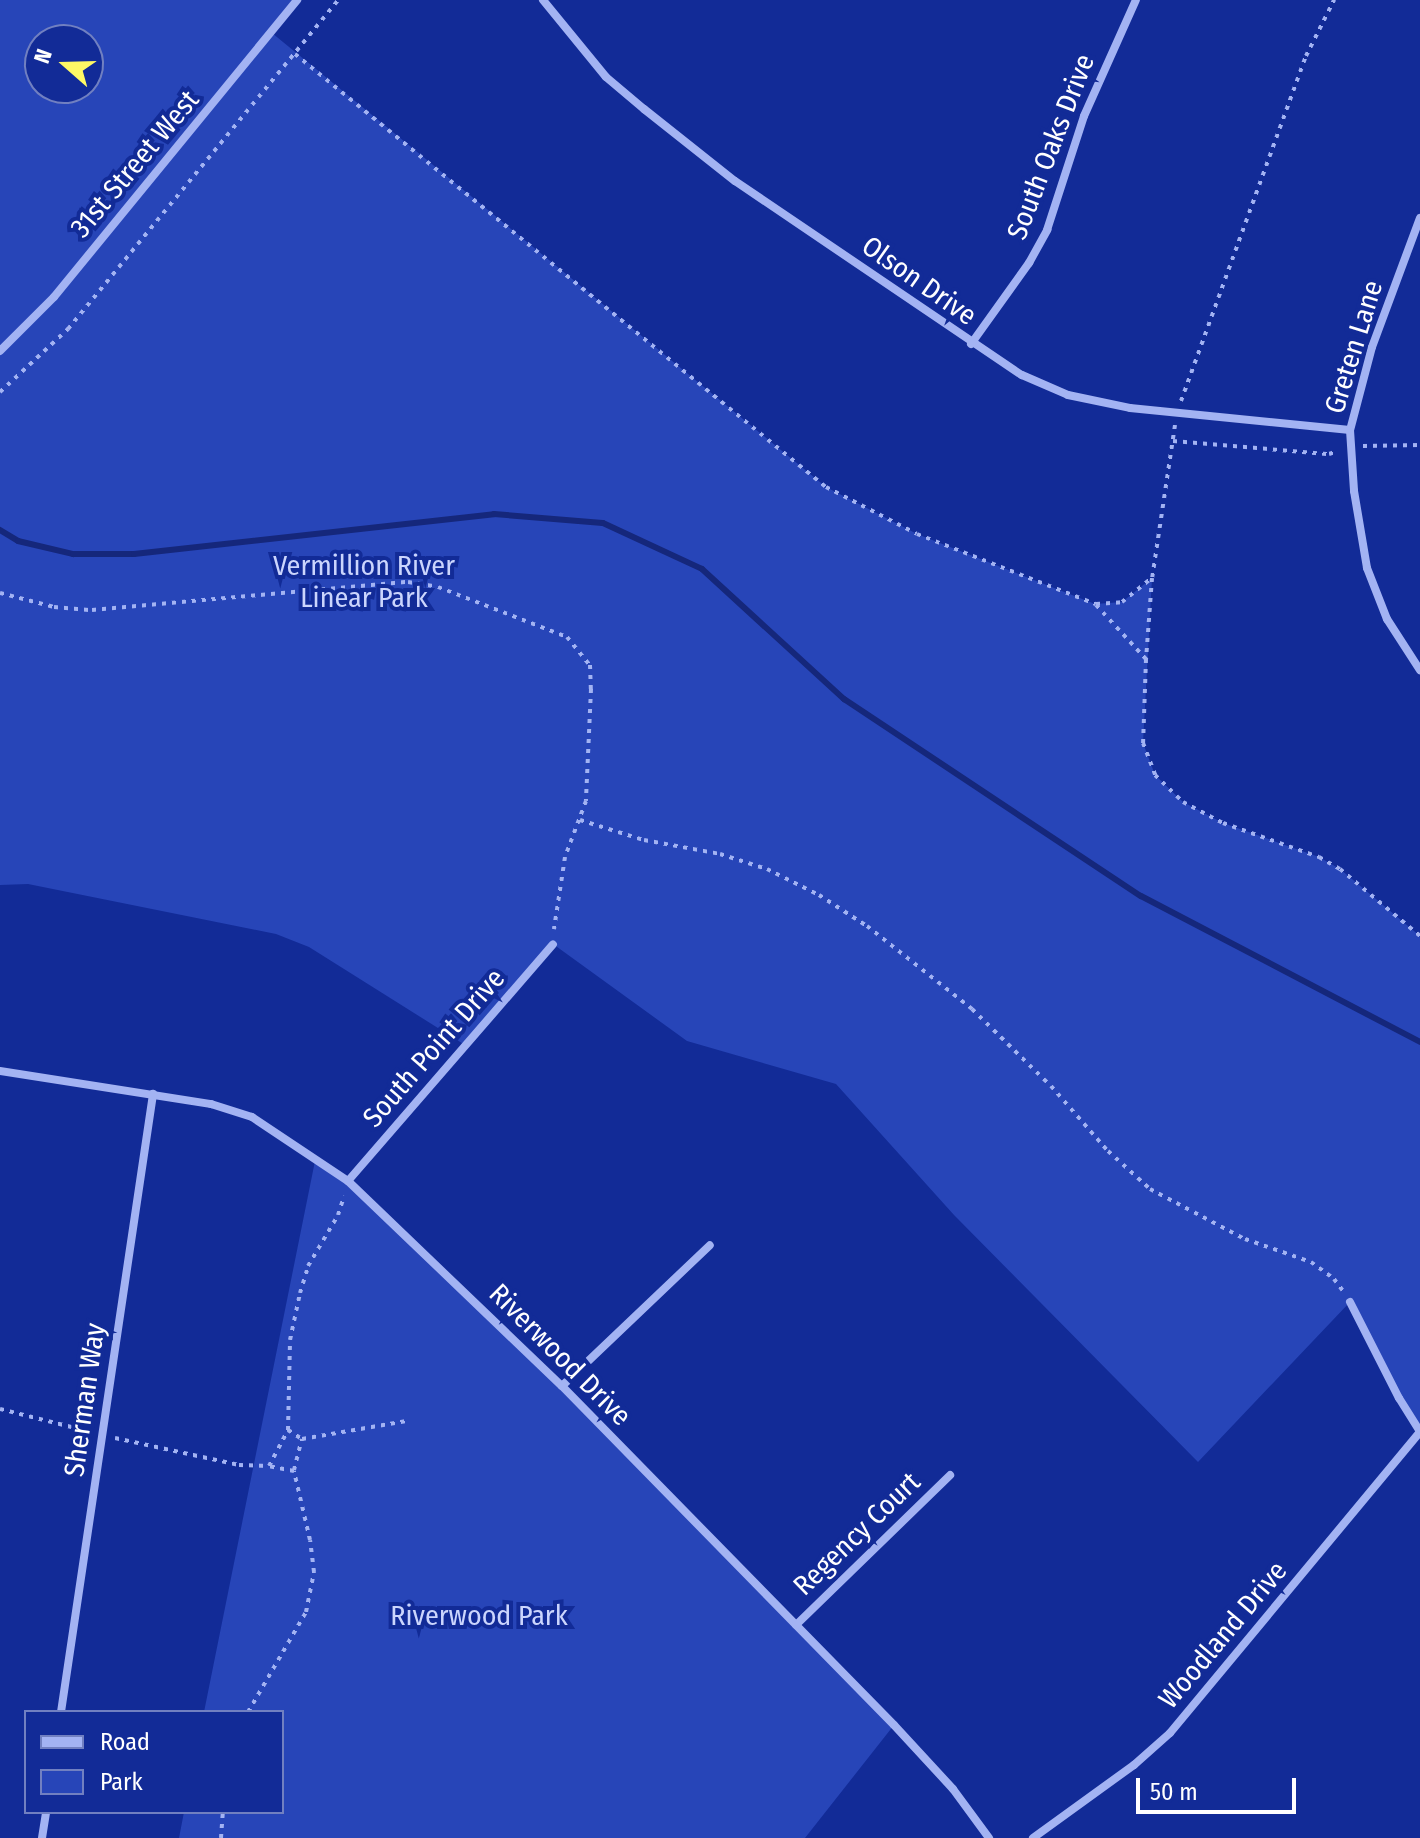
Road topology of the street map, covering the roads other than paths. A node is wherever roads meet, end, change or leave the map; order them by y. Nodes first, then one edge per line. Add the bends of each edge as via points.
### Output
1 (297, 0) edge
2 (543, 0) edge
3 (1136, 0) edge
4 (1420, 218) edge
5 (971, 344) junction
6 (0, 351) edge
7 (1350, 430) junction
8 (1420, 670) edge
9 (553, 944) road end
10 (0, 1071) edge
11 (153, 1094) junction
12 (348, 1181) junction
13 (710, 1245) dead end
14 (1350, 1302) road end
15 (562, 1386) junction
16 (1420, 1432) edge
17 (950, 1475) dead end
18 (796, 1625) junction
19 (61, 1710) edge
20 (46, 1814) edge
21 (42, 1838) edge
22 (989, 1838) edge
23 (1033, 1838) edge

1 - 6 street, 31st Street West via 54,297
2 - 5 street, Olson Drive via 606,77 644,109 735,181
3 - 5 street, South Oaks Drive via 1084,116 1047,230
4 - 7 street, Greten Lane via 1372,347
5 - 7 street, Olson Drive via 1068,395 1177,413
7 - 8 street, Greten Lane via 1367,568 1387,619
9 - 12 street, South Point Drive
10 - 11 street, Riverwood Drive
11 - 12 street, Riverwood Drive via 252,1117
11 - 19 street, Sherman Way
12 - 15 street, Riverwood Drive
13 - 15 street
14 - 16 street
15 - 18 street, Riverwood Drive
16 - 23 street, Woodland Drive via 1170,1733
17 - 18 street, Regency Court
18 - 22 street, Riverwood Drive via 953,1789
20 - 21 street

